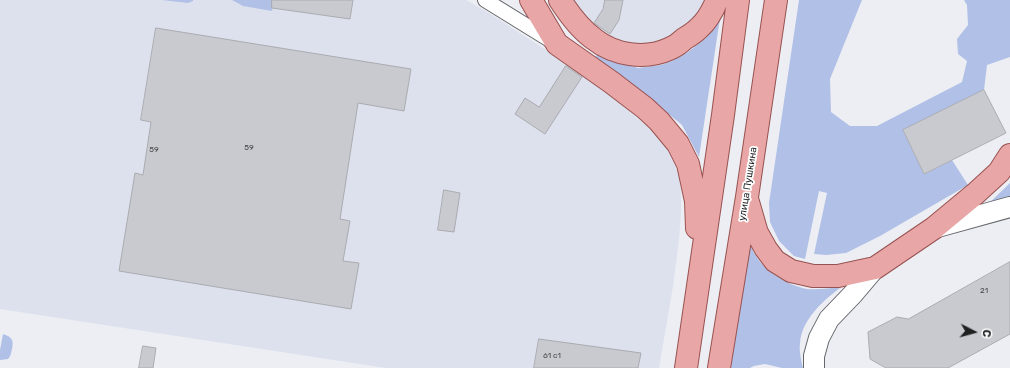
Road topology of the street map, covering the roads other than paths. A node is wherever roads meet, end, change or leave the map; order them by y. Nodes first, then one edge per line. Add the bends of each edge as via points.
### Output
1 (485, 0) edge
2 (531, 0) edge
3 (560, 0) edge
4 (717, 0) edge
5 (738, 0) edge
6 (776, 0) edge
7 (557, 44) junction
8 (1010, 155) edge
9 (747, 197) junction
10 (1010, 208) edge
11 (934, 228) junction
12 (875, 268) junction
13 (699, 286) junction
14 (686, 368) edge
15 (719, 368) edge
16 (814, 368) edge

1 - 7 street
2 - 7 main road
3 - 4 main road via 594,40 614,51 638,55 670,49 700,28 714,9
5 - 13 main road
6 - 9 main road, улица Пушкина
7 - 13 main road via 645,108 660,121 678,144 688,164 696,201
8 - 11 main road via 999,172
9 - 12 main road via 757,233 766,249 775,261 791,271 813,276 838,276
9 - 15 main road, улица Пушкина
10 - 11 main road
11 - 12 main road
12 - 16 main road via 829,319 818,338
13 - 14 main road

